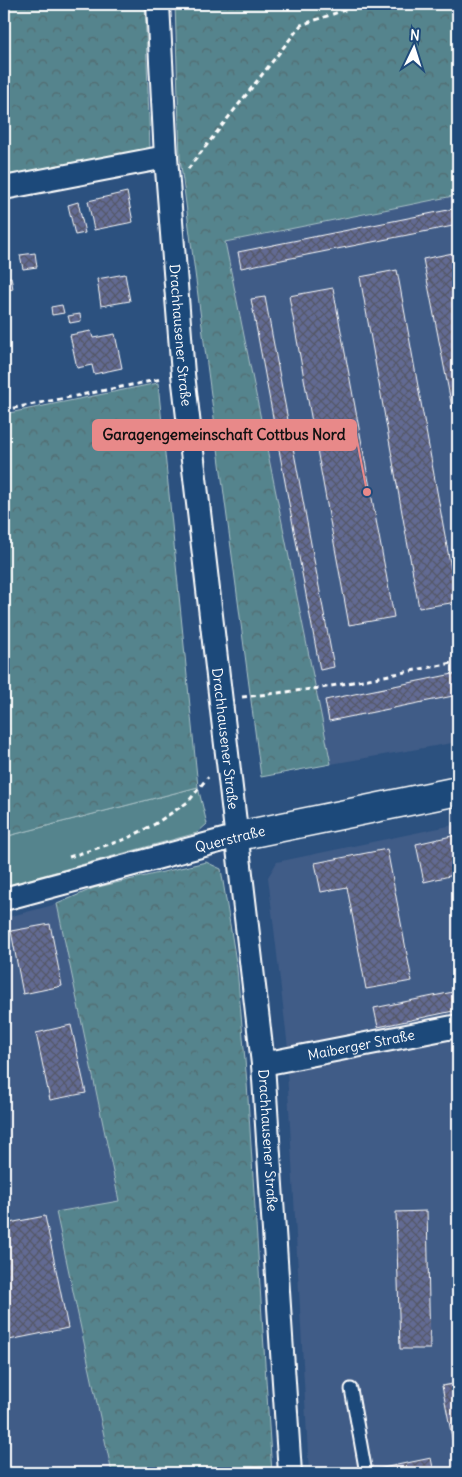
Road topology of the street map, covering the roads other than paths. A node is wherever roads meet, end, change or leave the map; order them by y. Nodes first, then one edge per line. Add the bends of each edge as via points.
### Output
1 (158, 4) edge
2 (166, 157) junction
3 (4, 188) edge
4 (458, 791) edge
5 (238, 836) junction
6 (4, 899) edge
7 (458, 1026) edge
8 (263, 1064) junction
9 (351, 1389) dead end
10 (290, 1473) edge
11 (366, 1473) edge

1 - 2 street, Drachhausener Straße
2 - 3 street
2 - 5 street, Drachhausener Straße via 182,374
4 - 5 street, Querstraße
5 - 6 street, Querstraße
5 - 8 street, Drachhausener Straße
7 - 8 street, Maiberger Straße
8 - 10 street, Drachhausener Straße
9 - 11 lane

